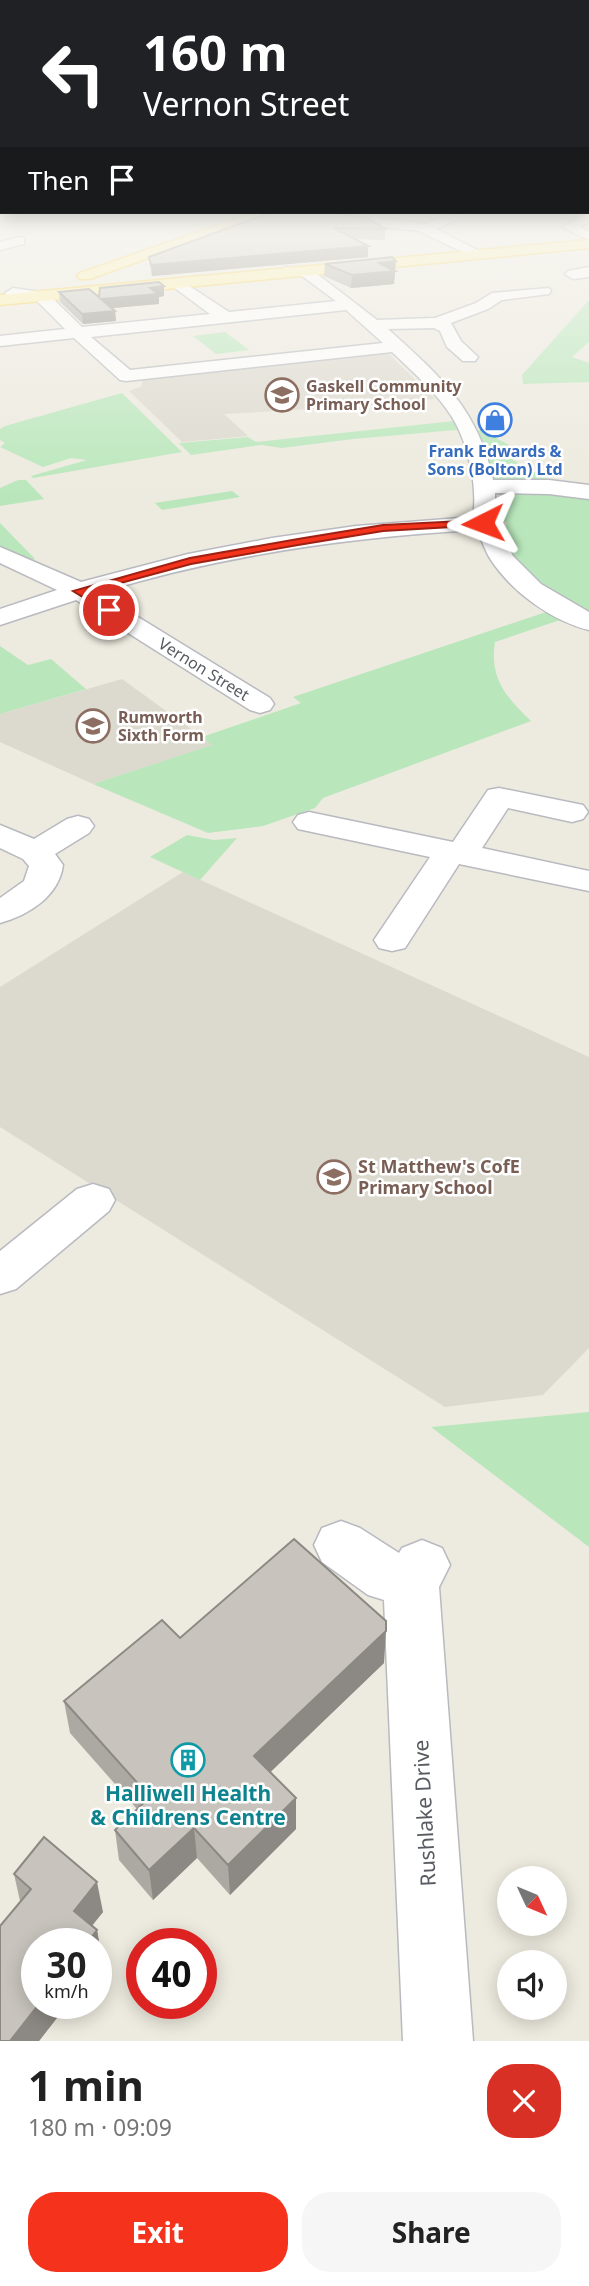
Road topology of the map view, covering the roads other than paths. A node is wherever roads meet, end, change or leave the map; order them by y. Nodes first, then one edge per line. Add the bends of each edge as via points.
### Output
1 (33, 303) edge
2 (205, 303) edge
3 (485, 303) edge
4 (349, 305) joint
5 (432, 305) dead end
6 (474, 309) junction
7 (226, 318) junction
8 (438, 323) junction
9 (371, 325) junction
10 (260, 331) dead end
11 (77, 333) junction
12 (0, 341) edge
13 (394, 346) junction
14 (468, 351) dead end
15 (98, 354) junction
16 (164, 354) dead end
17 (72, 356) dead end
18 (310, 356) junction
19 (179, 370) junction
20 (483, 486) junction
21 (589, 492) edge
22 (483, 523) junction
23 (2, 556) edge
24 (79, 591) junction
25 (0, 617) edge
26 (589, 622) edge
27 (260, 704) dead end
28 (572, 813) dead end
29 (309, 822) dead end
30 (78, 826) dead end
31 (0, 835) edge
32 (35, 852) junction
33 (456, 853) junction
34 (589, 881) edge
35 (0, 912) edge
36 (392, 940) dead end
37 (93, 1200) dead end
38 (0, 1277) edge
39 (341, 1545) dead end
40 (438, 2041) edge

1 - 11 street
2 - 7 street
3 - 6 street
4 - 7 street
4 - 9 street
5 - 6 street
6 - 8 street
7 - 11 street
8 - 9 street
8 - 14 street via 447,328 453,343
9 - 13 street
10 - 18 street via 285,335
11 - 12 street
11 - 15 street
13 - 18 street
13 - 20 street via 457,410
15 - 17 street
15 - 19 street via 126,376
16 - 19 street
18 - 19 street
20 - 21 street
20 - 22 street via 487,510
22 - 24 street via 402,540 190,561
22 - 26 street via 516,575
23 - 24 street, Vernon Street
24 - 25 street
24 - 27 street, Vernon Street
28 - 33 street via 499,797
29 - 33 street
30 - 32 street
31 - 32 street
32 - 35 street via 46,865 43,883
33 - 34 street
33 - 36 street
37 - 38 street
39 - 40 street, Rushlake Drive via 388,1577 417,1575

